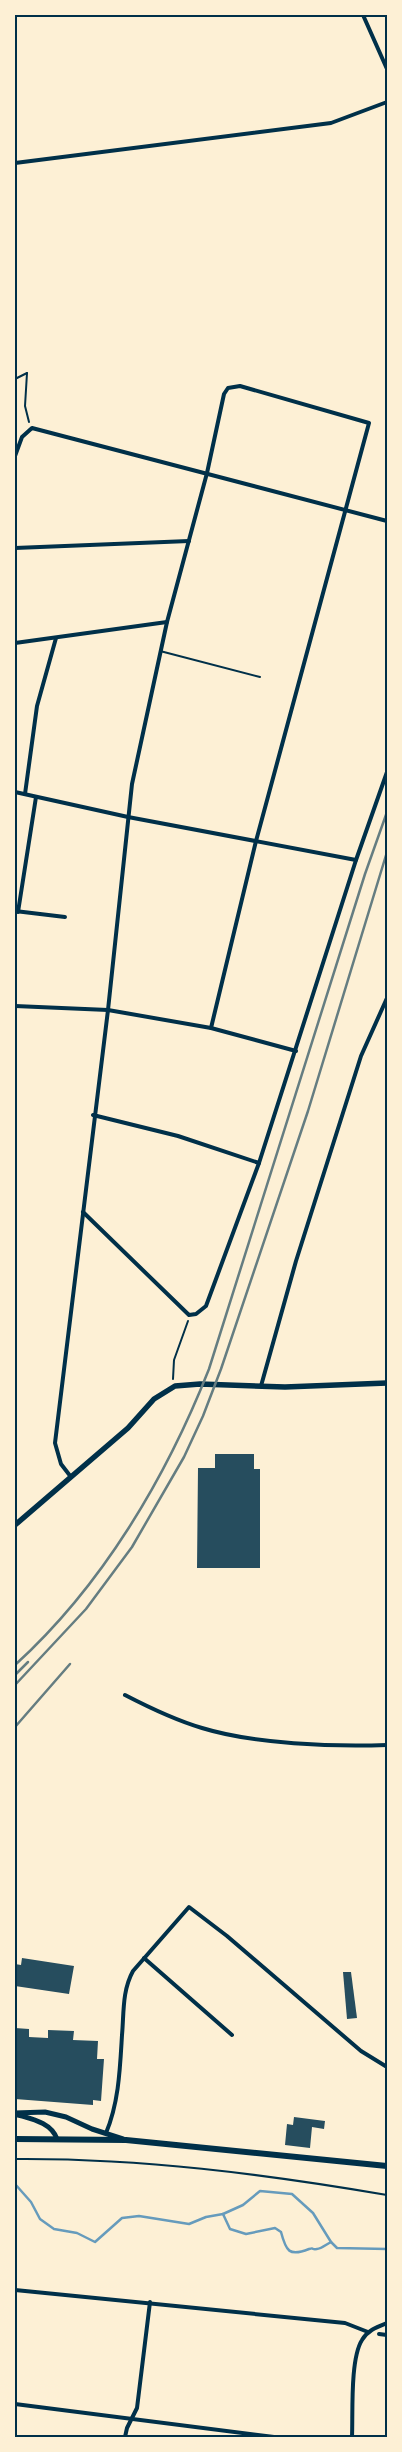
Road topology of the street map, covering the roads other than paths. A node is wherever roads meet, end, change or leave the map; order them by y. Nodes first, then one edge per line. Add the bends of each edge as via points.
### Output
1 (362, 15) edge
2 (387, 69) edge
3 (387, 102) edge
4 (15, 163) edge
5 (15, 456) edge
6 (207, 473) junction
7 (346, 510) junction
8 (387, 521) edge
9 (189, 541) junction
10 (15, 548) edge
11 (167, 622) junction
12 (56, 638) junction
13 (15, 643) edge
14 (160, 651) junction
15 (260, 677) dead end
16 (387, 772) edge
17 (15, 792) edge
18 (25, 794) junction
19 (36, 797) junction
20 (128, 817) junction
21 (256, 841) junction
22 (356, 860) junction
23 (16, 911) edge
24 (65, 917) dead end
25 (387, 998) edge
26 (15, 1006) edge
27 (108, 1010) junction
28 (211, 1028) junction
29 (296, 1051) junction
30 (94, 1115) junction
31 (259, 1163) junction
32 (83, 1212) junction
33 (387, 1383) edge
34 (261, 1386) junction
35 (70, 1477) junction
36 (15, 1525) edge
37 (125, 1695) dead end
38 (387, 1745) edge
39 (144, 1958) junction
40 (232, 2035) dead end
41 (387, 2067) edge
42 (15, 2114) edge
43 (106, 2133) junction
44 (15, 2139) edge
45 (57, 2139) junction
46 (126, 2140) junction
47 (387, 2166) edge
48 (15, 2290) edge
49 (150, 2302) junction
50 (387, 2323) edge
51 (368, 2332) junction
52 (379, 2334) dead end
53 (387, 2335) edge
54 (15, 2404) edge
55 (132, 2419) junction
56 (125, 2437) edge
57 (274, 2437) edge
58 (352, 2437) edge

1 - 2 street
3 - 4 street via 331,123
5 - 6 street via 22,437 32,428
6 - 7 street
6 - 7 street via 224,394 228,388 247,388 369,423
6 - 9 street
7 - 8 street
7 - 21 street
9 - 10 street
9 - 11 street
11 - 12 street
11 - 14 street
12 - 13 street
12 - 18 street via 37,706
14 - 15 lane
14 - 20 street
16 - 22 street
17 - 18 street
18 - 19 street
19 - 20 street
19 - 23 street
20 - 21 street
20 - 27 street
21 - 22 street
21 - 28 street
22 - 29 street
23 - 24 street
25 - 34 street via 361,1056 296,1261
26 - 27 street
27 - 28 street
27 - 30 street
28 - 29 street
29 - 31 street
30 - 31 street via 178,1136
30 - 32 street
31 - 32 street via 210,1300 196,1314 190,1315
32 - 35 street via 55,1443 61,1464
33 - 34 main road
34 - 35 main road via 174,1386 154,1399 128,1428
35 - 36 main road
37 - 38 street via 179,1720 230,1735 339,1745
39 - 40 street
39 - 41 street via 189,1907 361,2051
39 - 43 street via 133,1971 125,1990 118,2085
42 - 43 street via 45,2112
42 - 45 street via 46,2125
43 - 46 street
44 - 45 main road
45 - 46 main road
46 - 47 main road
48 - 49 street
49 - 51 street via 345,2322
49 - 55 street via 138,2408
50 - 51 street
51 - 58 street via 358,2346 355,2365
52 - 53 street
54 - 55 street
55 - 56 street
55 - 57 street

